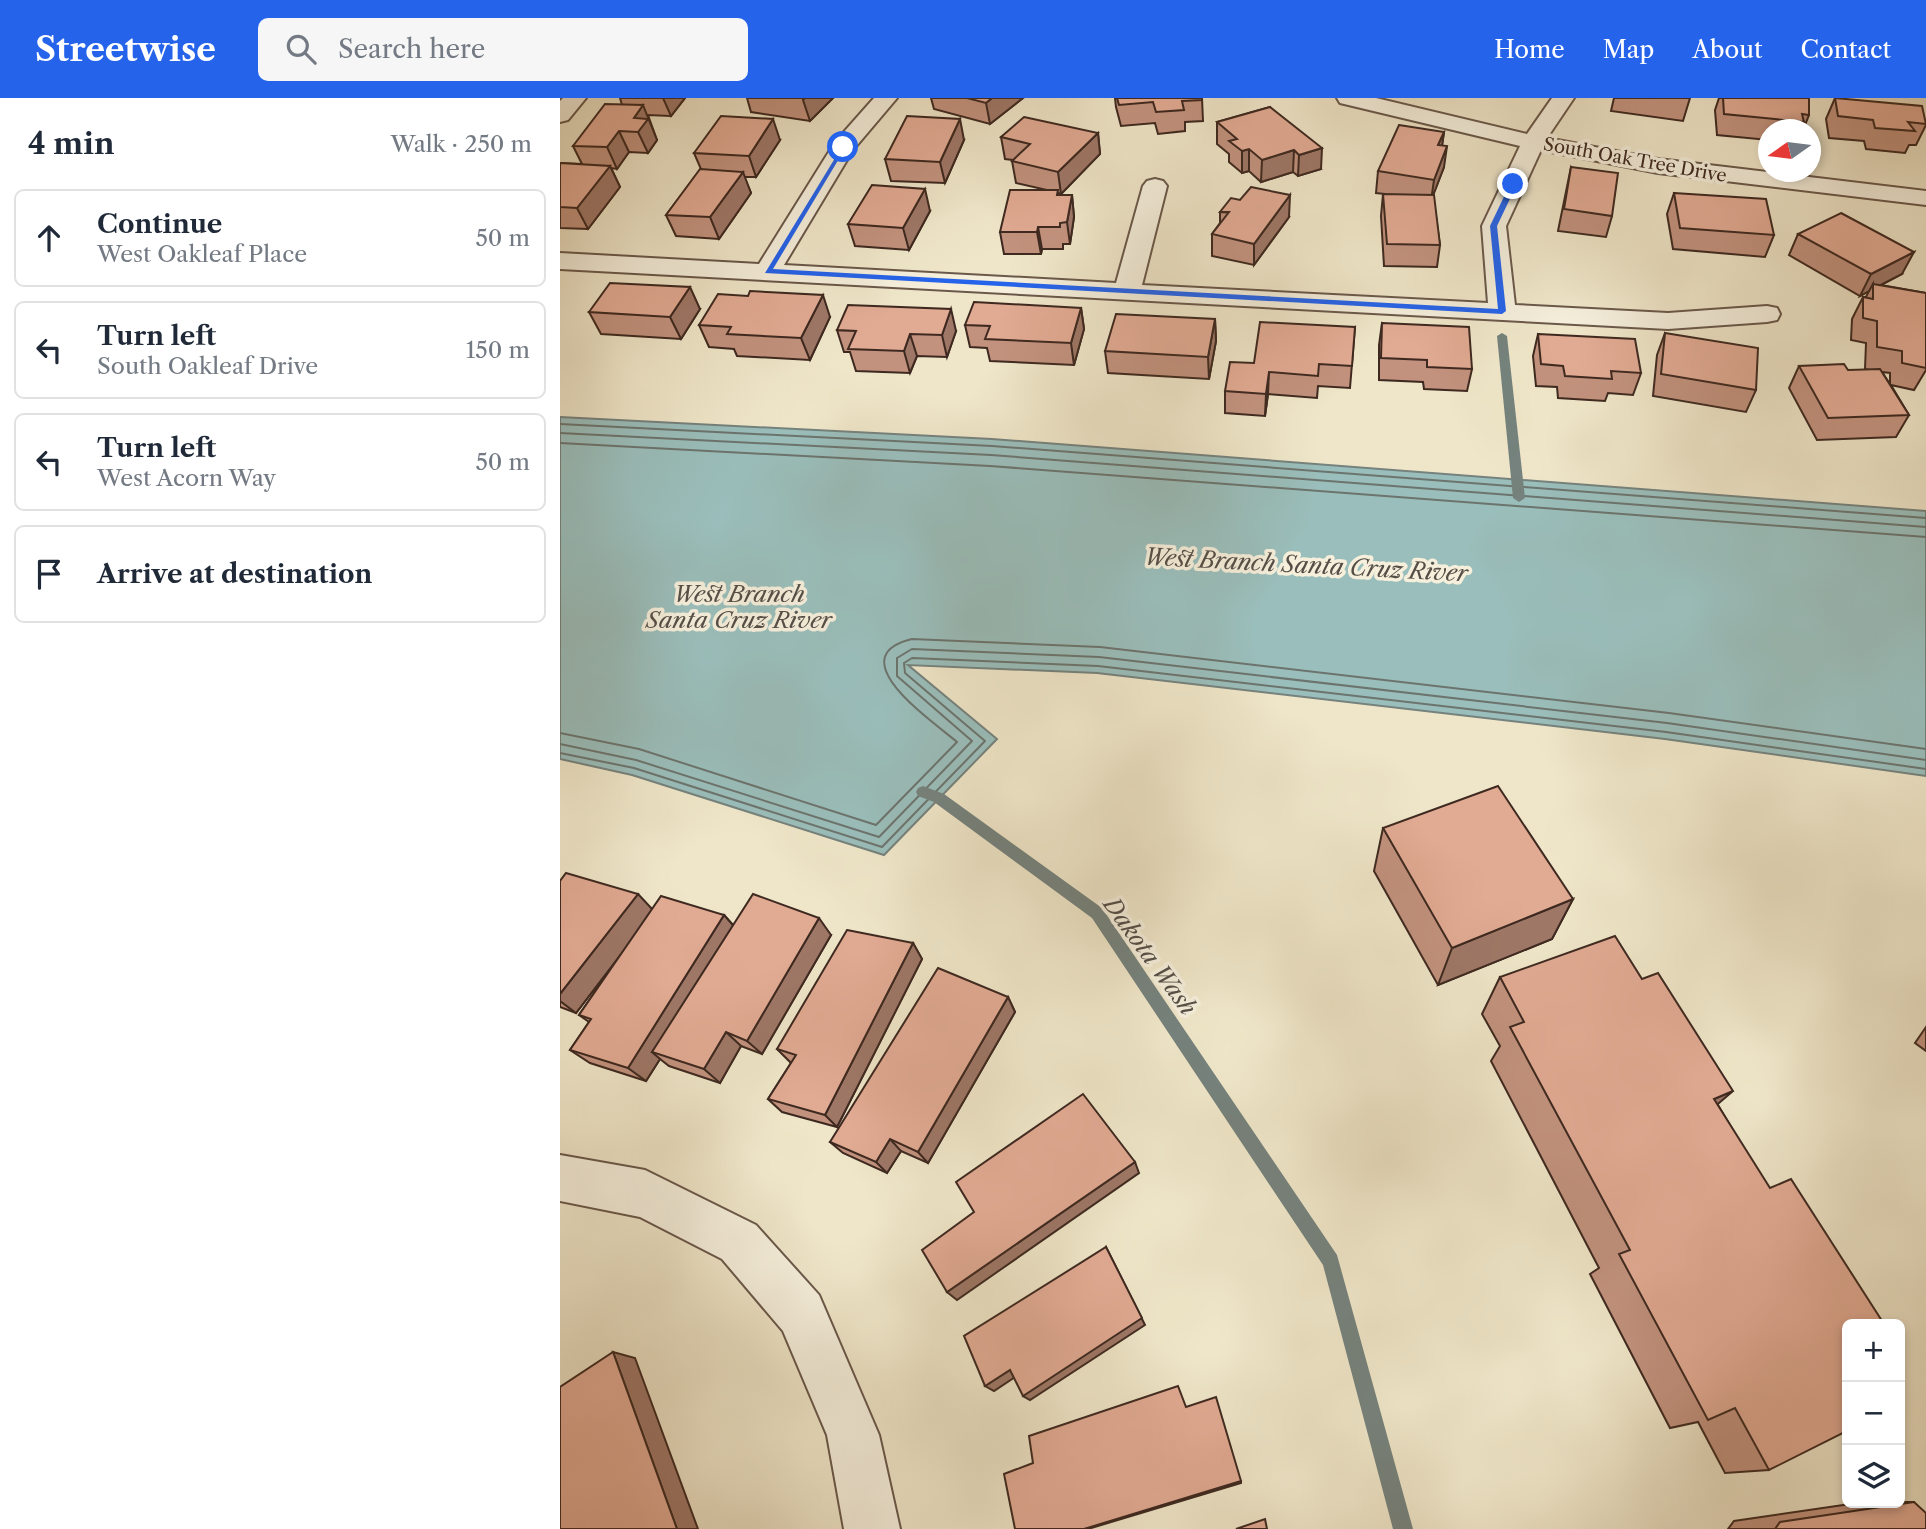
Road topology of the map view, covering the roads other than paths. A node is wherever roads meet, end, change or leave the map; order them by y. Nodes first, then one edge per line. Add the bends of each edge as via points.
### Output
1 (575, 98) edge
2 (886, 98) edge
3 (1348, 98) edge
4 (1563, 98) edge
5 (560, 115) edge
6 (1533, 142) junction
7 (1155, 186) dead end
8 (1926, 198) edge
9 (560, 261) edge
10 (768, 271) junction
11 (1127, 290) junction
12 (1502, 311) junction
13 (1767, 314) dead end
14 (560, 1178) edge
15 (872, 1529) edge

1 - 5 street
2 - 10 street via 843,147
3 - 6 street, South Oak Tree Drive
4 - 6 street
6 - 8 street, South Oak Tree Drive via 1711,174
6 - 12 street via 1493,226
7 - 11 street
9 - 10 street
10 - 11 street
11 - 12 street
12 - 13 street via 1668,321
14 - 15 street via 645,1194 739,1242 801,1313 853,1435

